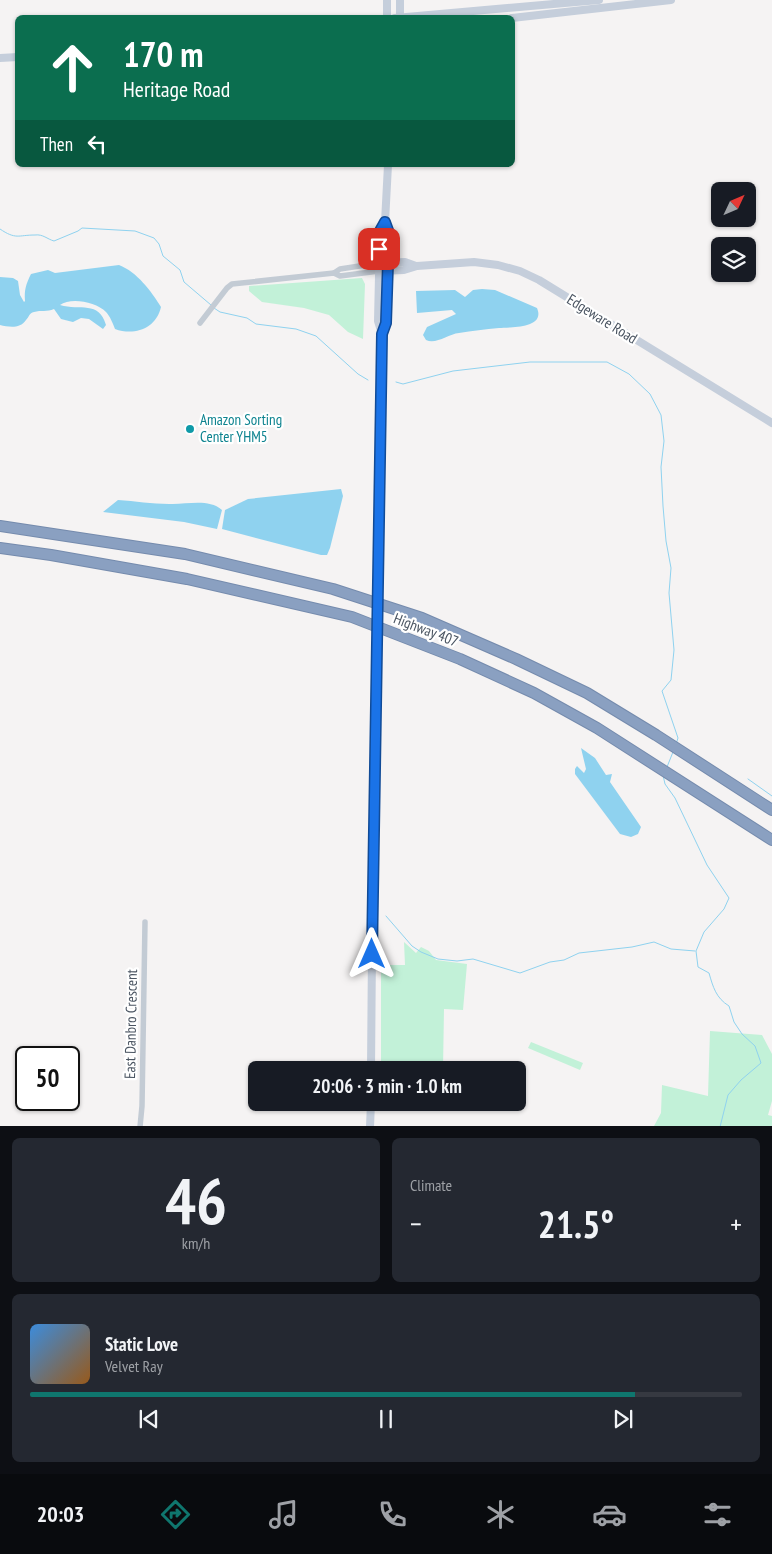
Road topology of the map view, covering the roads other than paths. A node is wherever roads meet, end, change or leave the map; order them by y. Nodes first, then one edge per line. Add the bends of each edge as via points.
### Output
1 (387, 0) edge
2 (400, 0) edge
3 (600, 0) edge
4 (671, 0) edge
5 (387, 15) edge
6 (400, 15) edge
7 (424, 15) edge
8 (515, 18) edge
9 (15, 57) edge
10 (0, 58) edge
11 (388, 167) edge
12 (385, 222) junction
13 (379, 267) junction
14 (388, 267) junction
15 (200, 323) dead end
16 (382, 334) junction
17 (772, 423) edge
18 (0, 526) edge
19 (0, 548) edge
20 (772, 810) edge
21 (772, 840) edge
22 (145, 922) dead end
23 (371, 1061) edge
24 (370, 1111) edge
25 (140, 1126) edge
26 (370, 1126) edge

1 - 5 main road
2 - 6 main road
3 - 7 main road
4 - 8 main road
9 - 10 main road
11 - 12 main road
12 - 13 main road via 380,231
12 - 14 main road via 389,233
13 - 14 main road, Edgeware Road
13 - 15 street, Edgeware Road via 232,284
13 - 16 main road via 378,321
14 - 16 main road via 386,323
14 - 17 main road, Edgeware Road via 405,262 416,266 474,262 520,271
16 - 23 main road, bridge
18 - 20 highway, Highway 407 via 185,554 342,592 422,618 587,693
19 - 21 highway, Highway 407 via 187,579 352,617 460,659 534,693 597,728
22 - 25 street, East Danbro Crescent
24 - 26 main road

